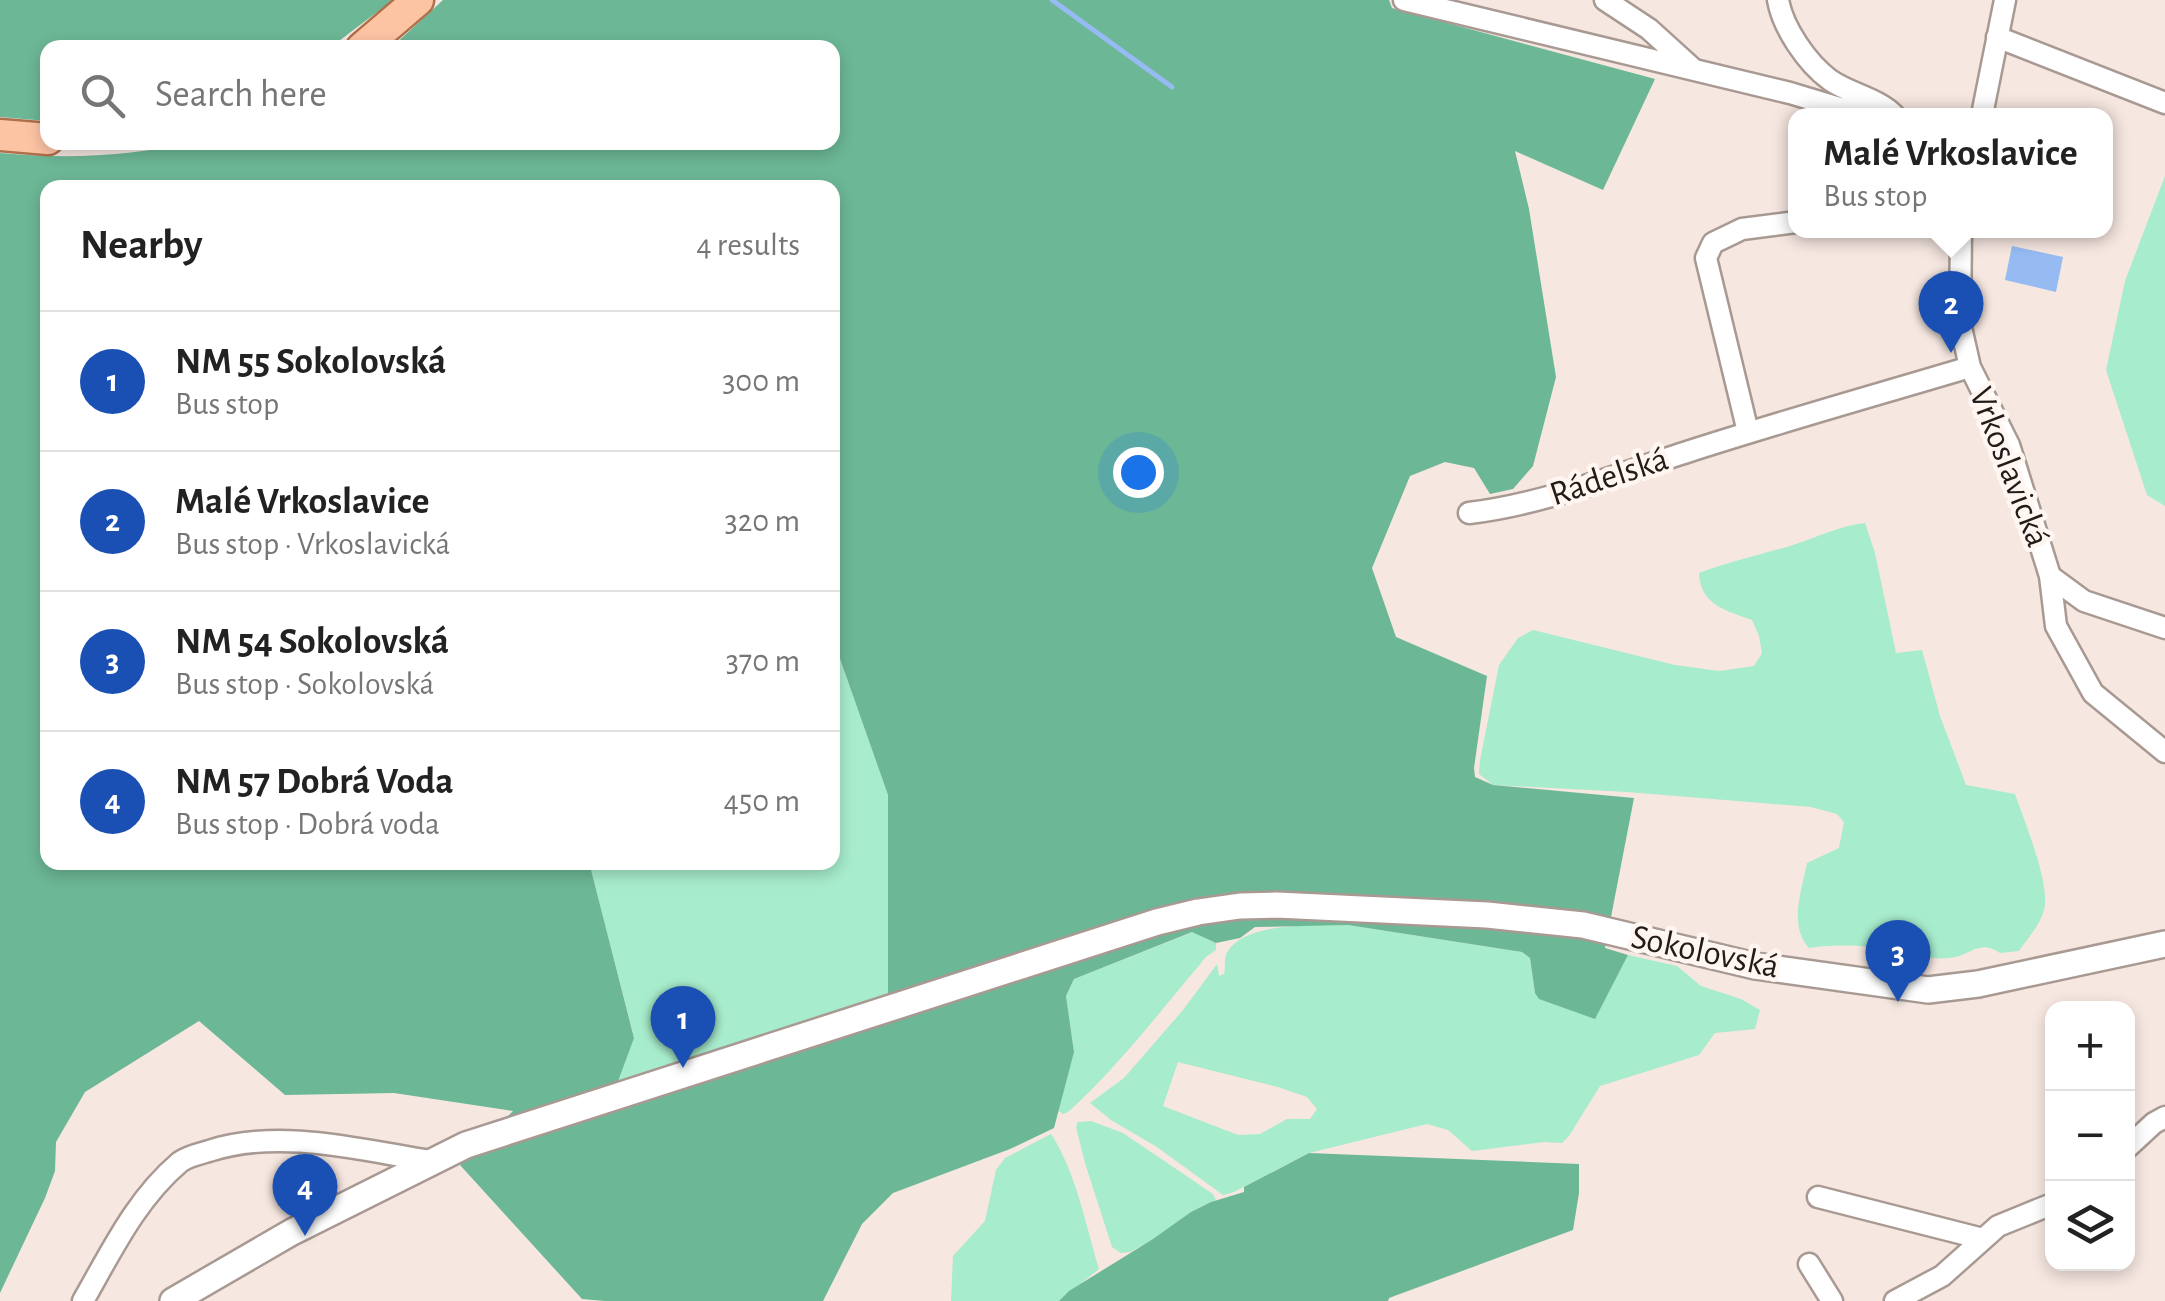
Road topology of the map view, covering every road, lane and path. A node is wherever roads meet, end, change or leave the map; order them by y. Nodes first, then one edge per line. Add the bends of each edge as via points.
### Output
1 (418, 0) edge
2 (1404, 0) edge
3 (1605, 0) edge
4 (1778, 0) edge
5 (2005, 0) edge
6 (1997, 38) junction
7 (372, 40) edge
8 (1693, 69) junction
9 (2165, 104) edge
10 (1838, 108) edge
11 (1886, 108) edge
12 (1984, 108) edge
13 (0, 135) edge
14 (40, 138) edge
15 (1788, 223) edge
16 (1957, 238) edge
17 (1970, 367) junction
18 (1748, 432) junction
19 (1469, 513) dead end
20 (2050, 576) junction
21 (2165, 628) edge
22 (2165, 752) edge
23 (2165, 944) edge
24 (2165, 1117) edge
25 (2135, 1141) edge
26 (430, 1161) junction
27 (1818, 1196) dead end
28 (2045, 1207) edge
29 (1983, 1240) junction
30 (1809, 1264) dead end
31 (84, 1301) edge
32 (173, 1301) edge
33 (1832, 1301) edge
34 (1895, 1301) edge

1 - 7 main road
2 - 8 street
3 - 8 street
4 - 11 street via 1796,44 1831,80
5 - 6 street
6 - 9 street
6 - 12 street
8 - 10 street
13 - 14 main road
15 - 18 street via 1742,229 1713,243 1706,258
16 - 17 street, Vrkoslavická via 1960,323
17 - 18 street, Rádelská
17 - 20 street, Vrkoslavická via 2008,446
18 - 19 street, Rádelská via 1506,509
20 - 21 street, Vrkoslavická via 2084,601
20 - 22 street via 2056,626 2093,692
23 - 26 street, Sokolovská via 1928,990 1755,966 1582,925 1240,906 1157,922
24 - 25 street
26 - 31 street via 315,1142 220,1147 183,1159 131,1218
26 - 32 street, Sokolovská
27 - 29 street
28 - 29 street via 1998,1226
29 - 34 street via 1942,1276
30 - 33 street

